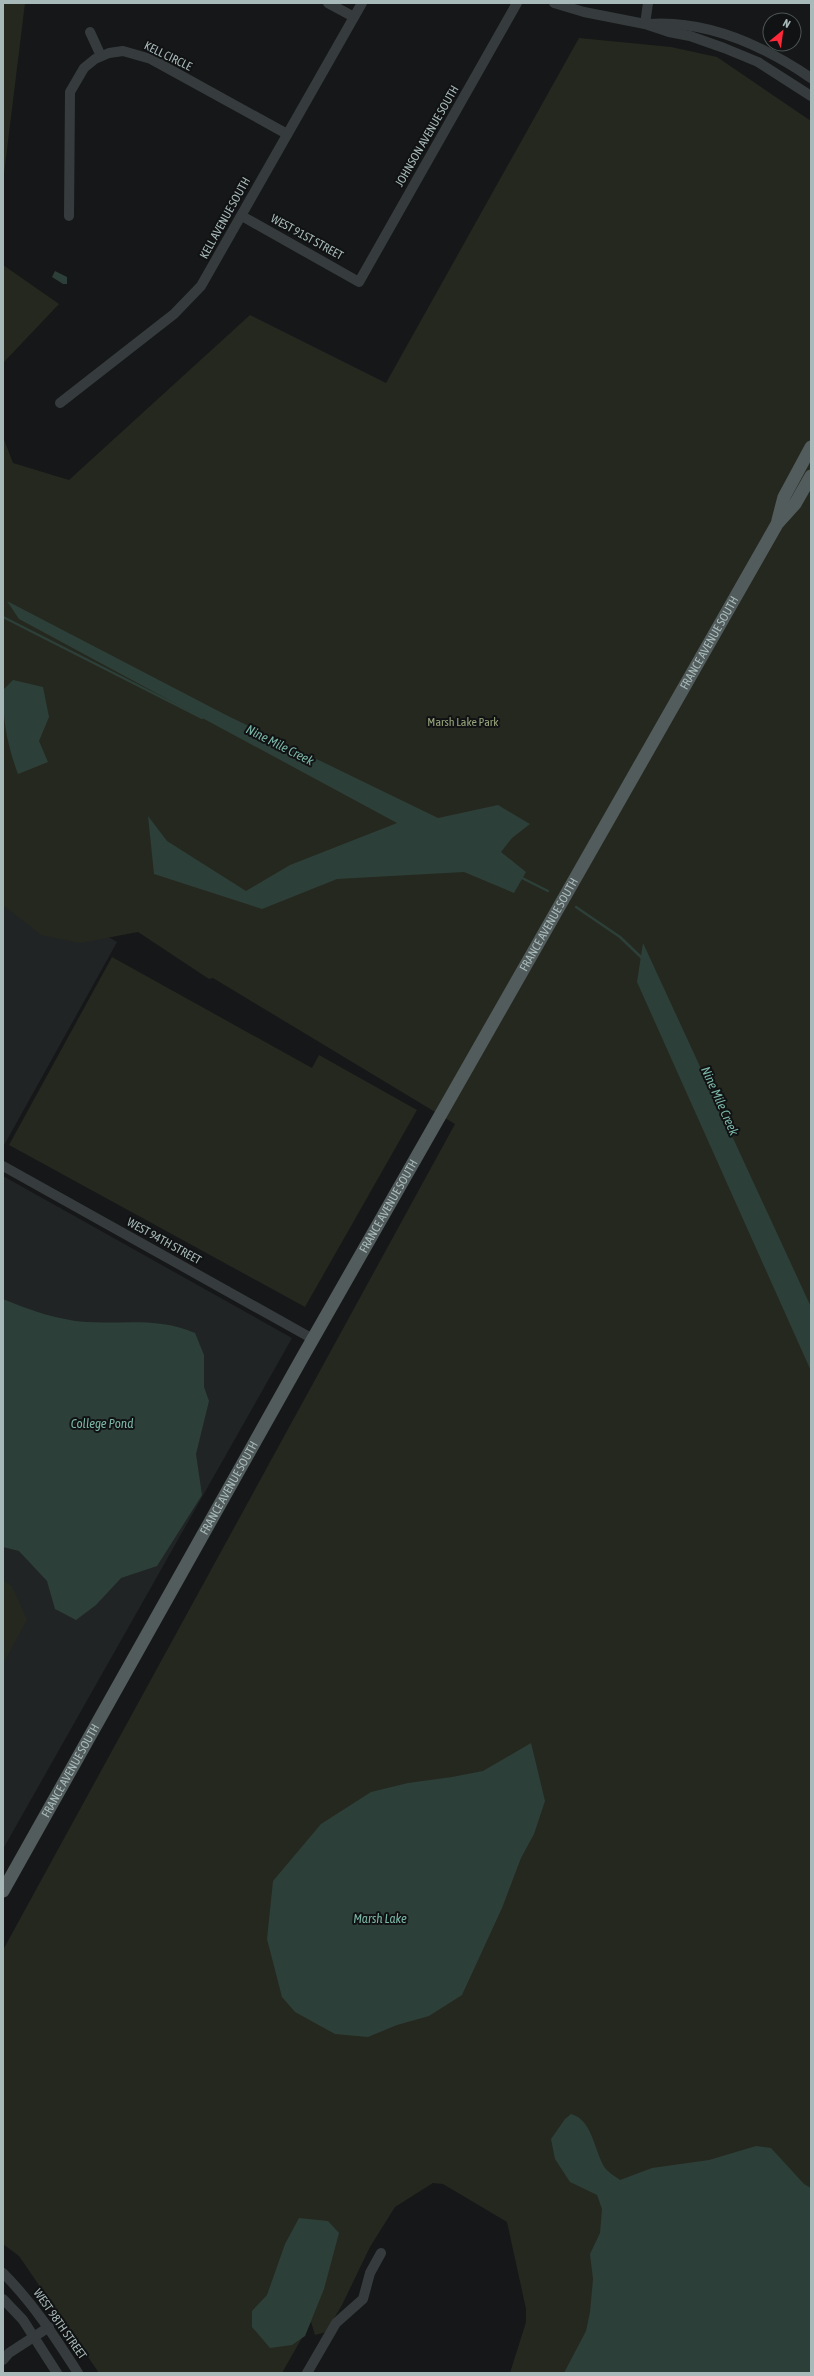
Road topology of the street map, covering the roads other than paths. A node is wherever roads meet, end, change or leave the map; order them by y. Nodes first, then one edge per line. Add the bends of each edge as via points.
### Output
1 (328, 3) edge
2 (362, 3) edge
3 (518, 3) edge
4 (554, 3) edge
5 (648, 3) edge
6 (354, 17) junction
7 (645, 24) junction
8 (90, 32) dead end
9 (101, 56) junction
10 (811, 78) edge
11 (811, 96) edge
12 (287, 134) junction
13 (69, 216) dead end
14 (242, 216) junction
15 (359, 282) joint
16 (60, 403) dead end
17 (811, 447) edge
18 (811, 476) edge
19 (777, 524) junction
20 (3, 1166) edge
21 (313, 1339) junction
22 (3, 1891) edge
23 (381, 2253) dead end
24 (3, 2274) edge
25 (3, 2299) edge
26 (49, 2327) junction
27 (35, 2337) junction
28 (3, 2360) edge
29 (56, 2373) edge
30 (78, 2373) edge
31 (307, 2373) edge

1 - 6 street
2 - 6 street, KELL AVENUE SOUTH
3 - 15 street, JOHNSON AVENUE SOUTH
4 - 7 street via 584,12
5 - 7 street
6 - 12 street, KELL AVENUE SOUTH
7 - 10 street via 671,22 703,28 744,42 784,60
7 - 11 street via 690,36 758,62
8 - 9 street
9 - 12 street, KELL CIRCLE via 123,51 137,54
9 - 13 street, KELL CIRCLE via 84,68 70,92
12 - 14 street, KELL AVENUE SOUTH
14 - 15 street, WEST 91ST STREET
14 - 16 street, KELL AVENUE SOUTH via 212,270 188,301
17 - 19 main road, FRANCE AVENUE SOUTH via 784,497
18 - 19 main road, FRANCE AVENUE SOUTH via 795,504
19 - 21 main road, FRANCE AVENUE SOUTH
20 - 21 street, WEST 94TH STREET
21 - 22 main road, FRANCE AVENUE SOUTH
23 - 31 street via 370,2273 363,2299 336,2323
24 - 26 street, WEST 98TH STREET via 22,2292
25 - 27 street
26 - 27 street
26 - 30 street, WEST 98TH STREET
27 - 28 street via 9,2353
27 - 29 street

